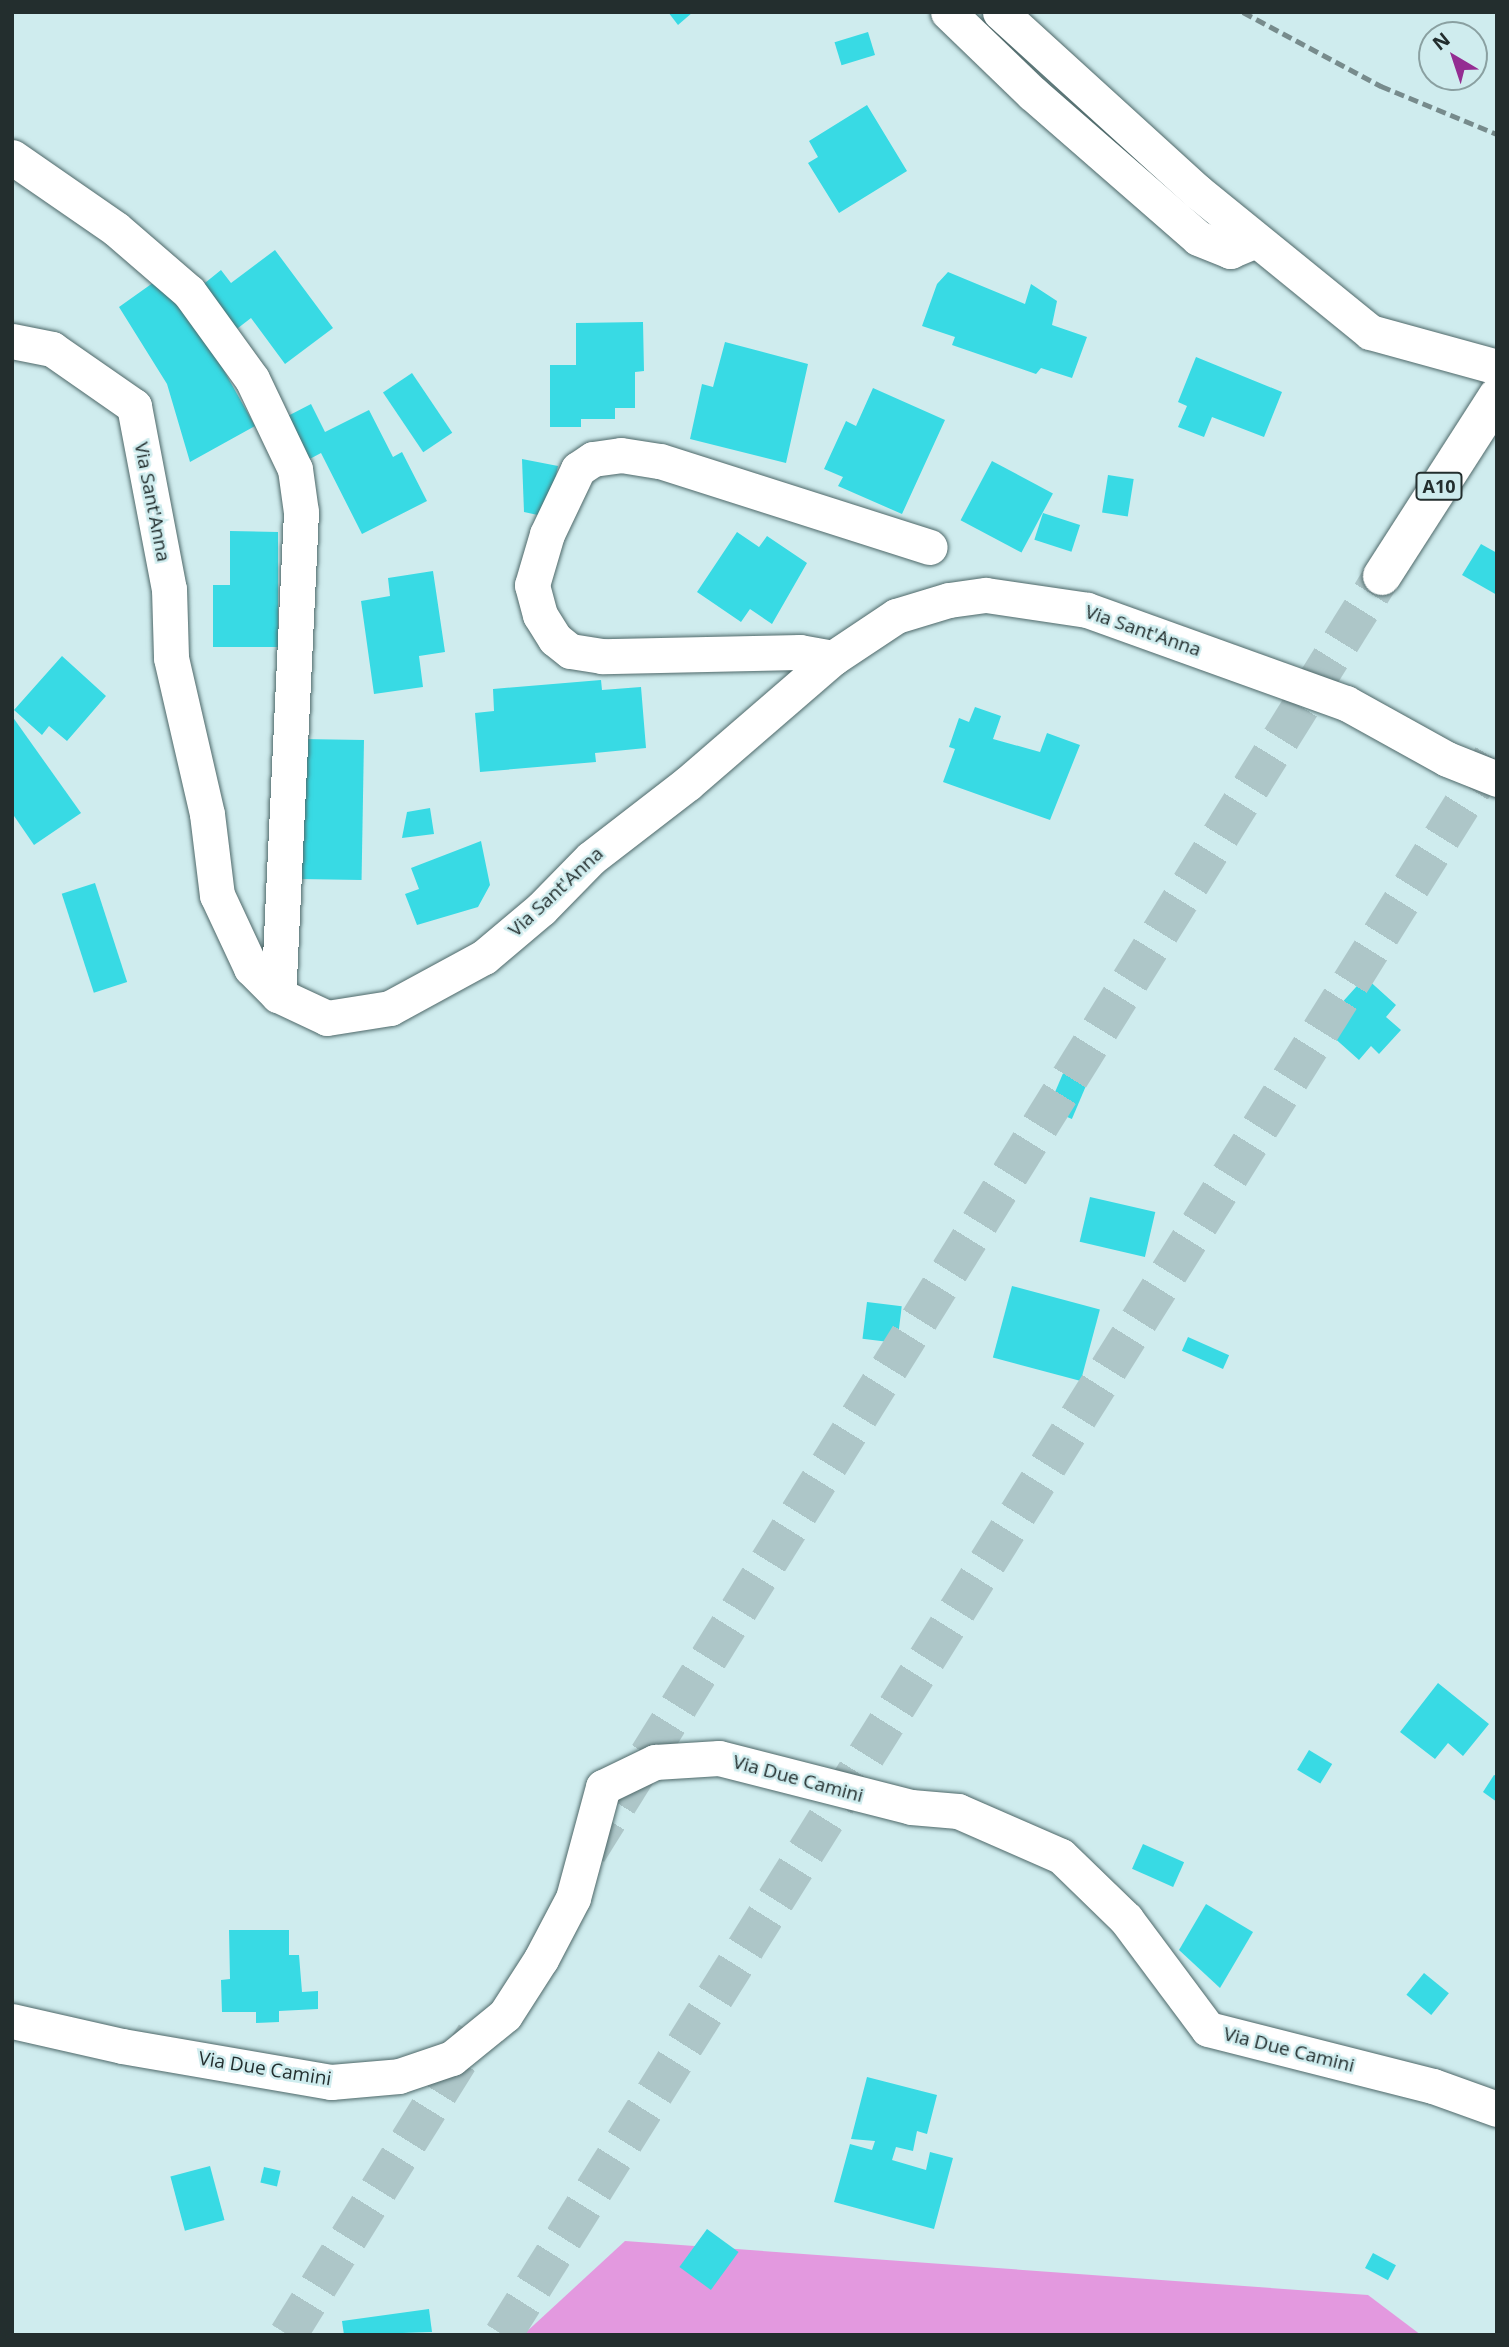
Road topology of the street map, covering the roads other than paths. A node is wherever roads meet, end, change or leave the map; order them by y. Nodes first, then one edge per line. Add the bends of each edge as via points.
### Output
1 (948, 12) edge
2 (1000, 12) edge
3 (12, 157) edge
4 (1256, 240) junction
5 (12, 341) edge
6 (1497, 367) edge
7 (1497, 397) edge
8 (930, 547) dead end
9 (1382, 576) tunnel mouth
10 (833, 658) junction
11 (1497, 779) edge
12 (278, 995) junction
13 (12, 2021) edge
14 (1497, 2109) edge

1 - 4 street via 1032,93 1198,238 1230,251
2 - 4 street
3 - 12 street via 116,229 189,292 252,379 295,468 301,512
4 - 6 street via 1370,332
5 - 12 street, Via Sant'Anna via 52,349 134,406 169,589 171,658 207,814 217,895 251,968
7 - 9 highway, A10
8 - 10 street via 660,461 621,455 593,459 578,469 547,534 532,585 545,623 570,651 601,656 800,652
10 - 11 street, Via Sant'Anna via 896,616 949,600 986,595 1087,610 1346,703 1447,759
10 - 12 street, Via Sant'Anna via 688,783 591,858 484,957 390,1008 327,1018
13 - 14 street, Via Due Camini via 122,2046 331,2082 399,2076 452,2059 505,2015 541,1959 573,1898 603,1787 655,1762 719,1758 911,1807 958,1811 1061,1856 1126,1919 1208,2029 1433,2086

